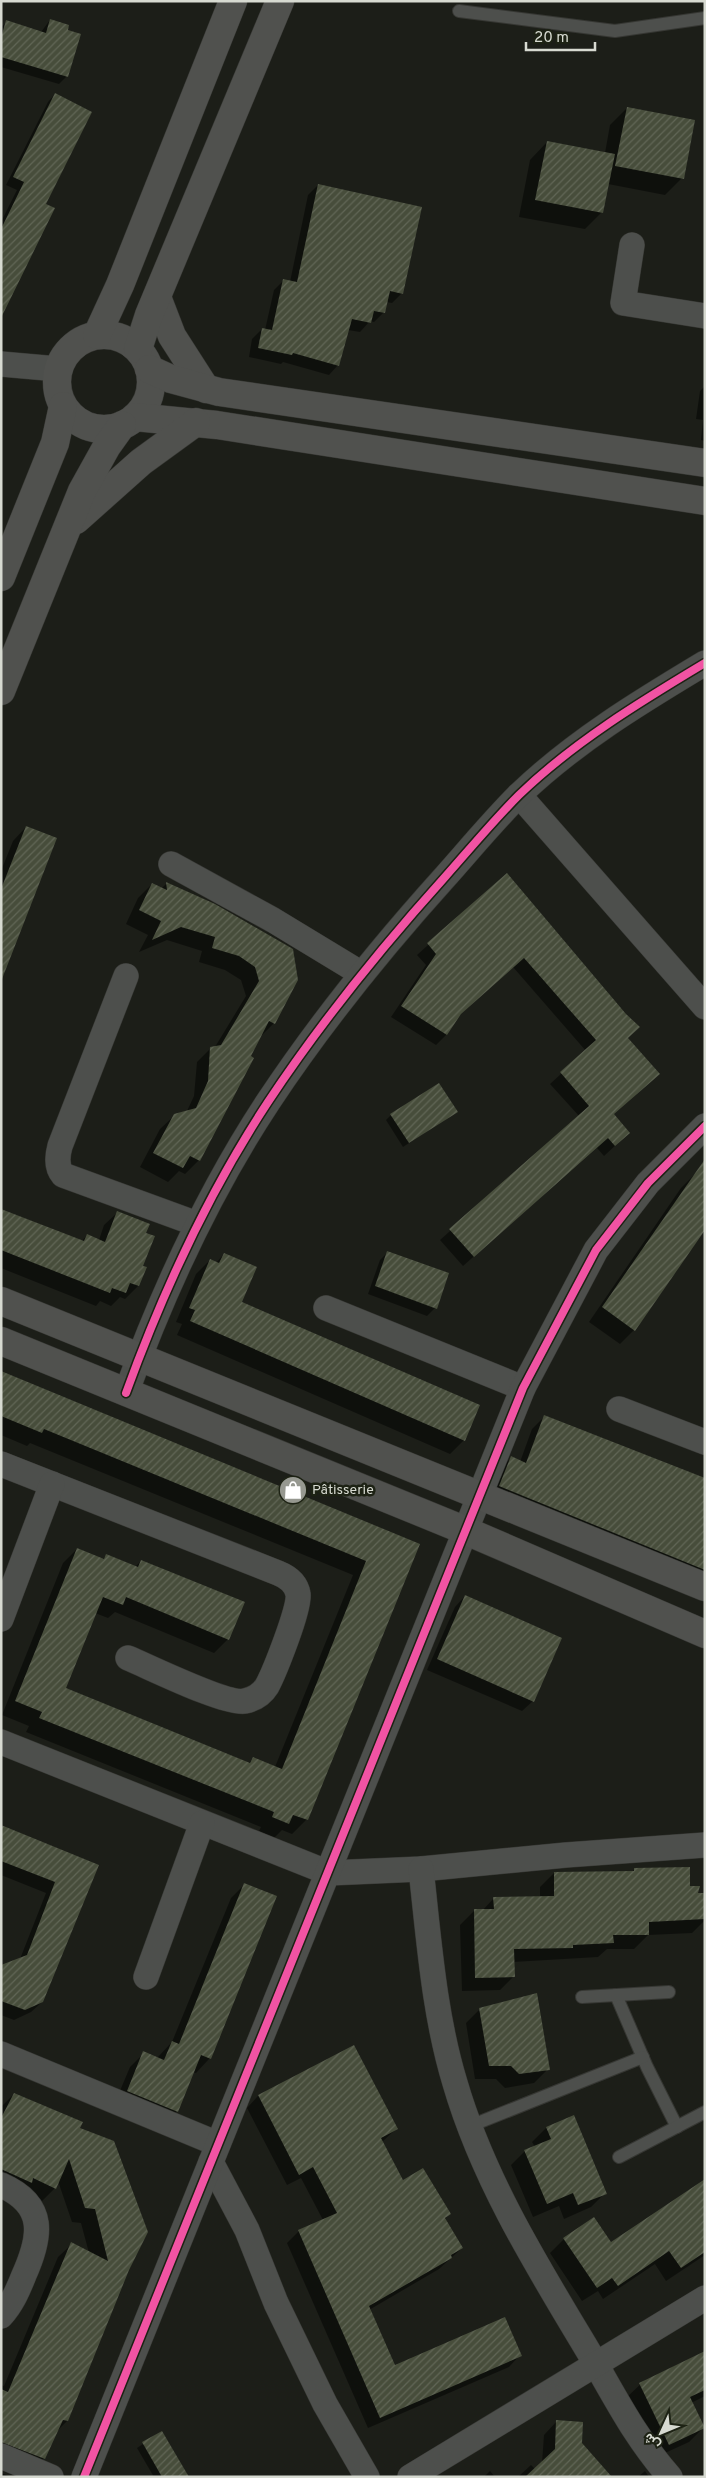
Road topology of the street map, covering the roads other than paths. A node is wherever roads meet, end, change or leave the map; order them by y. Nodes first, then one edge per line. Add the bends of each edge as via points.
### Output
1 (233, 1) edge
2 (280, 1) edge
3 (459, 11) dead end
4 (705, 18) edge
5 (632, 245) dead end
6 (157, 297) junction
7 (705, 316) edge
8 (97, 335) junction
9 (144, 359) junction
10 (1, 364) edge
11 (58, 369) junction
12 (206, 389) junction
13 (63, 406) junction
14 (129, 421) junction
15 (196, 422) junction
16 (705, 463) edge
17 (705, 501) edge
18 (68, 528) junction
19 (1, 577) edge
20 (705, 662) edge
21 (1, 691) edge
22 (519, 795) junction
23 (171, 864) dead end
24 (362, 974) junction
25 (126, 976) dead end
26 (705, 1007) edge
27 (703, 1131) edge
28 (197, 1224) junction
29 (1, 1301) edge
30 (326, 1308) dead end
31 (1, 1341) edge
32 (139, 1356) junction
33 (522, 1388) junction
34 (126, 1393) junction
35 (619, 1409) dead end
36 (705, 1442) edge
37 (1, 1464) edge
38 (52, 1484) junction
39 (478, 1495) junction
40 (464, 1530) junction
41 (705, 1587) edge
42 (1, 1619) edge
43 (705, 1634) edge
44 (128, 1658) dead end
45 (1, 1742) edge
46 (202, 1823) junction
47 (705, 1845) edge
48 (420, 1870) junction
49 (329, 1873) junction
50 (146, 1977) dead end
51 (669, 1992) dead end
52 (616, 1995) junction
53 (582, 1997) dead end
54 (2, 2057) edge
55 (643, 2057) junction
56 (705, 2112) edge
57 (470, 2126) junction
58 (677, 2126) junction
59 (215, 2153) junction
60 (619, 2158) dead end
61 (1, 2185) edge
62 (705, 2298) edge
63 (1, 2316) edge
64 (596, 2366) junction
65 (1, 2456) edge
66 (51, 2477) edge
67 (84, 2477) edge
68 (367, 2477) edge
69 (410, 2477) edge
70 (670, 2477) edge

1 - 8 main road via 115,298
2 - 6 main road
3 - 4 lane via 615,31
5 - 7 street via 623,304
6 - 9 main road
6 - 12 main road via 175,342
8 - 9 main road via 119,337
8 - 11 main road via 72,346
9 - 12 main road via 171,379
9 - 14 main road via 151,382 149,395 144,407
10 - 11 street
11 - 13 main road via 58,394
12 - 16 main road
13 - 14 main road via 83,424 96,428 109,429
13 - 19 main road via 55,443
14 - 15 main road
14 - 18 main road via 94,468
15 - 17 main road
15 - 18 main road via 116,483
18 - 21 main road
20 - 22 street via 608,722
22 - 24 street
22 - 26 street
23 - 24 street
24 - 28 street via 267,1103
25 - 28 street via 60,1146 57,1156 59,1168 63,1176
27 - 33 street via 648,1183 596,1250
28 - 32 street
29 - 32 main road
30 - 33 street
31 - 34 main road
32 - 34 street
32 - 39 main road
33 - 39 street
34 - 40 main road
35 - 36 street
37 - 38 street
38 - 42 street
38 - 44 street via 278,1573 296,1587 299,1603 273,1670 266,1687 252,1699 225,1698
39 - 40 street
39 - 41 main road
40 - 43 main road
40 - 49 street
45 - 46 street
46 - 49 street
46 - 50 street
47 - 48 street
48 - 49 street
48 - 57 street via 438,2008 454,2082
49 - 59 street
51 - 52 lane
52 - 53 lane
52 - 55 lane
54 - 59 street
55 - 57 lane
55 - 58 lane
56 - 58 lane
57 - 64 street via 507,2209
58 - 60 lane
59 - 67 street
59 - 68 street via 276,2303 325,2404
61 - 63 street via 27,2201 38,2233 33,2256 12,2302
62 - 64 street
64 - 69 street
64 - 70 street via 620,2411
65 - 66 street

